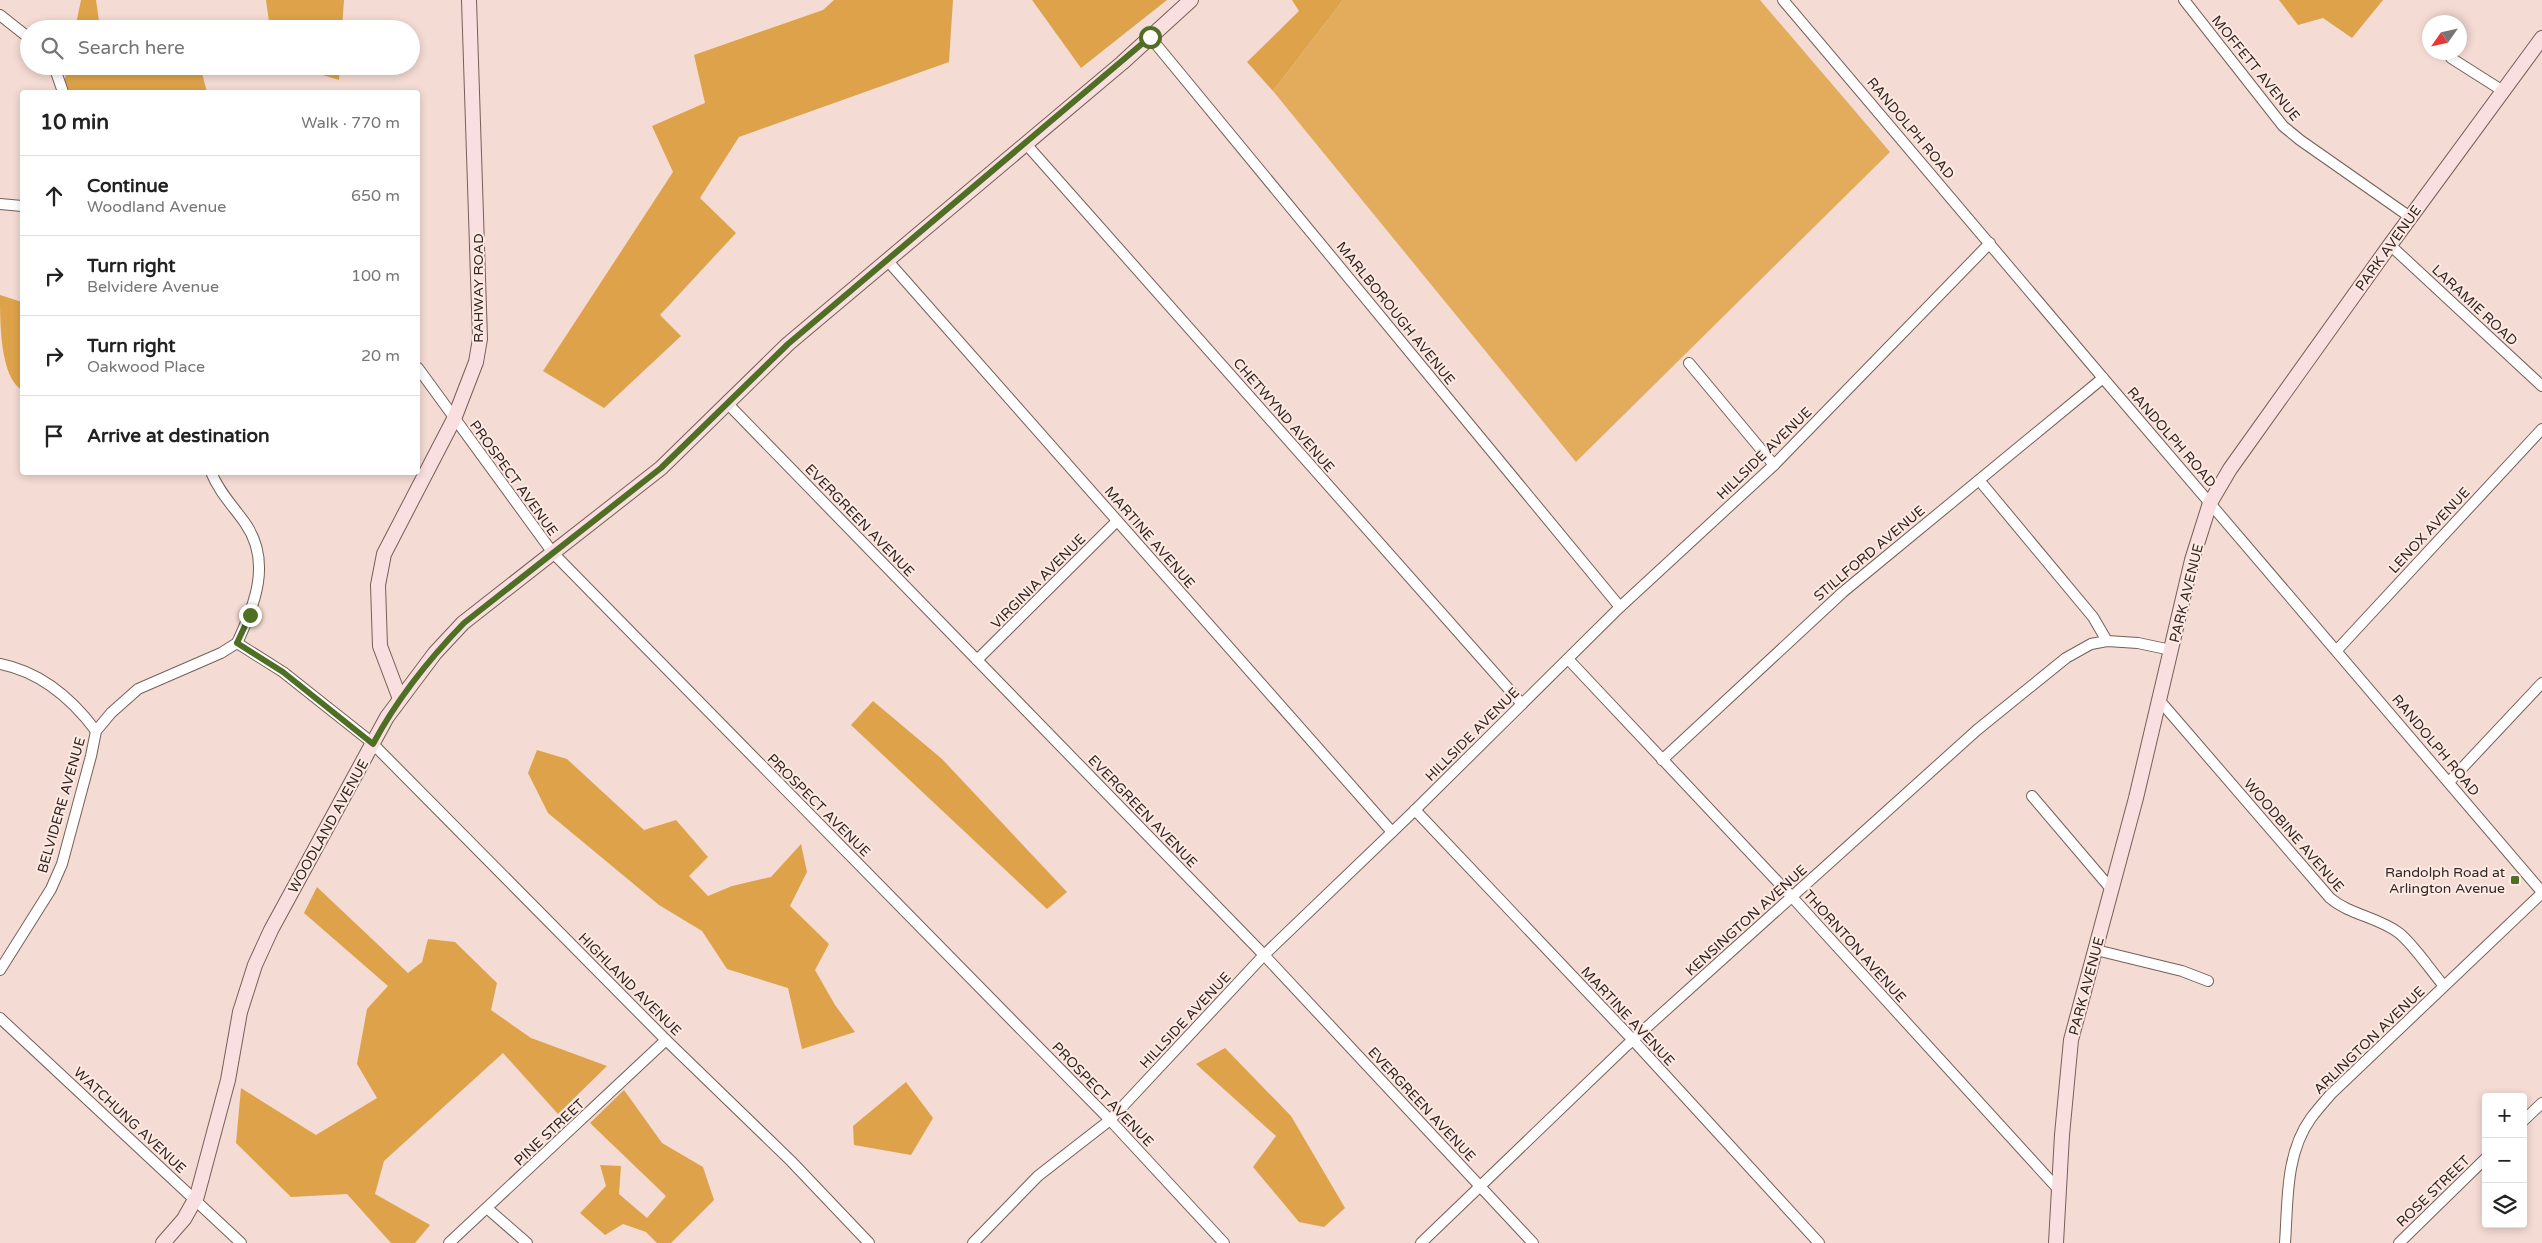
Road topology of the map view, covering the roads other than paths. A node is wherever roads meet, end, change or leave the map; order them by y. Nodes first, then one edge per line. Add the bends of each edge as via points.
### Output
1 (469, 0) edge
2 (1191, 0) edge
3 (1784, 0) edge
4 (2184, 0) edge
5 (0, 16) edge
6 (20, 31) edge
7 (1150, 37) junction
8 (2542, 38) edge
9 (2455, 60) edge
10 (57, 75) edge
11 (62, 90) edge
12 (2503, 91) junction
13 (1026, 144) junction
14 (0, 204) edge
15 (20, 206) edge
16 (2410, 217) junction
17 (1990, 243) junction
18 (2390, 245) junction
19 (887, 260) junction
20 (1689, 363) dead end
21 (420, 371) edge
22 (2103, 378) junction
23 (2542, 386) edge
24 (727, 403) junction
25 (454, 419) junction
26 (2542, 429) edge
27 (1774, 464) junction
28 (212, 475) edge
29 (1979, 480) junction
30 (2210, 502) junction
31 (1117, 521) junction
32 (553, 553) junction
33 (1620, 607) junction
34 (2107, 641) junction
35 (237, 643) junction
36 (2172, 650) junction
37 (2337, 650) junction
38 (1568, 659) junction
39 (977, 660) junction
40 (0, 664) edge
41 (2542, 683) edge
42 (400, 699) junction
43 (2160, 701) junction
44 (1522, 704) junction
45 (96, 731) junction
46 (373, 744) junction
47 (1662, 760) junction
48 (2449, 782) junction
49 (2032, 796) dead end
50 (1414, 810) junction
51 (1392, 832) junction
52 (2540, 887) edge
53 (2112, 890) junction
54 (1792, 898) junction
55 (2096, 950) junction
56 (1264, 955) junction
57 (0, 970) edge
58 (2208, 981) dead end
59 (2444, 986) junction
60 (0, 1018) edge
61 (666, 1040) junction
62 (1633, 1040) junction
63 (2542, 1102) edge
64 (2527, 1117) edge
65 (1110, 1120) junction
66 (2482, 1162) edge
67 (1480, 1187) junction
68 (2058, 1188) junction
69 (195, 1199) junction
70 (488, 1208) junction
71 (163, 1243) edge
72 (241, 1243) edge
73 (449, 1243) edge
74 (527, 1243) edge
75 (869, 1243) edge
76 (974, 1243) edge
77 (1224, 1243) edge
78 (1421, 1243) edge
79 (1533, 1243) edge
80 (1819, 1243) edge
81 (2056, 1243) edge
82 (2285, 1243) edge
83 (2399, 1243) edge

1 - 25 street, RAHWAY ROAD via 480,339 476,362
2 - 7 street, WOODLAND AVENUE
3 - 17 street, RANDOLPH ROAD
4 - 16 street, MOFFETT AVENUE via 2283,126
5 - 6 street
7 - 13 street, WOODLAND AVENUE
7 - 33 street, MARLBOROUGH AVENUE
8 - 12 street, PARK AVENUE
9 - 12 street
10 - 11 street
12 - 16 street, PARK AVENUE
13 - 19 street, WOODLAND AVENUE
13 - 44 street, CHETWYND AVENUE
14 - 15 street
16 - 18 street, PARK AVENUE
17 - 22 street, RANDOLPH ROAD
17 - 27 street, HILLSIDE AVENUE
18 - 23 street, LARAMIE ROAD
18 - 30 street, PARK AVENUE
19 - 24 street, WOODLAND AVENUE via 788,344
19 - 31 street, MARTINE AVENUE
20 - 27 street
21 - 25 street, PROSPECT AVENUE
22 - 29 street, STILLFORD AVENUE
22 - 30 street, RANDOLPH ROAD
24 - 32 street, WOODLAND AVENUE via 661,468
24 - 39 street, EVERGREEN AVENUE
25 - 32 street, PROSPECT AVENUE
25 - 42 street, RAHWAY ROAD via 396,528 384,554 379,578 380,646
26 - 37 street, LENOX AVENUE
27 - 33 street, HILLSIDE AVENUE
28 - 35 street via 218,489 246,524 257,546 260,562 250,615
29 - 34 street via 2093,617
29 - 47 street, STILLFORD AVENUE via 1843,592
30 - 36 street, PARK AVENUE via 2192,560
30 - 37 street, RANDOLPH ROAD
31 - 39 street, VIRGINIA AVENUE
31 - 51 street, MARTINE AVENUE
32 - 42 street, WOODLAND AVENUE via 464,623 435,653
32 - 65 street, PROSPECT AVENUE
33 - 38 street, HILLSIDE AVENUE
34 - 36 street
34 - 54 street, KENSINGTON AVENUE via 2091,644 2066,658 1978,730
35 - 45 street, BELVIDERE AVENUE via 138,689
35 - 46 street via 283,672
36 - 43 street, PARK AVENUE
37 - 48 street, RANDOLPH ROAD
38 - 44 street, HILLSIDE AVENUE
38 - 47 street, THORNTON AVENUE
39 - 56 street, EVERGREEN AVENUE
40 - 45 street via 49,684 74,705
41 - 48 street
42 - 46 street, WOODLAND AVENUE
43 - 53 street, PARK AVENUE
43 - 59 street, WOODBINE AVENUE via 2330,898 2342,908 2373,919 2399,934
44 - 50 street, HILLSIDE AVENUE
45 - 57 street, BELVIDERE AVENUE via 62,864 51,889
46 - 61 street, HIGHLAND AVENUE
46 - 69 street, WOODLAND AVENUE via 254,965 240,1012 228,1080
47 - 54 street, THORNTON AVENUE
48 - 52 street, RANDOLPH ROAD
49 - 53 street
50 - 51 street, HILLSIDE AVENUE
50 - 62 street, MARTINE AVENUE
51 - 56 street, HILLSIDE AVENUE
52 - 59 street, ARLINGTON AVENUE
53 - 55 street, PARK AVENUE
54 - 62 street, KENSINGTON AVENUE
54 - 68 street, THORNTON AVENUE
55 - 58 street via 2182,971
55 - 68 street, PARK AVENUE via 2071,1040
56 - 65 street, HILLSIDE AVENUE
56 - 67 street, EVERGREEN AVENUE
59 - 82 street, ARLINGTON AVENUE via 2331,1094 2310,1120 2290,1169
60 - 69 street, WATCHUNG AVENUE
61 - 70 street, PINE STREET
61 - 75 street, HIGHLAND AVENUE via 791,1161
62 - 67 street, KENSINGTON AVENUE
62 - 80 street, MARTINE AVENUE
63 - 64 street
65 - 76 street, HILLSIDE AVENUE via 1038,1176
65 - 77 street, PROSPECT AVENUE
66 - 83 street, ROSE STREET
67 - 78 street, KENSINGTON AVENUE
67 - 79 street, EVERGREEN AVENUE
68 - 81 street, PARK AVENUE
69 - 71 street, WOODLAND AVENUE via 184,1219
69 - 72 street, WATCHUNG AVENUE
70 - 73 street, PINE STREET
70 - 74 street

